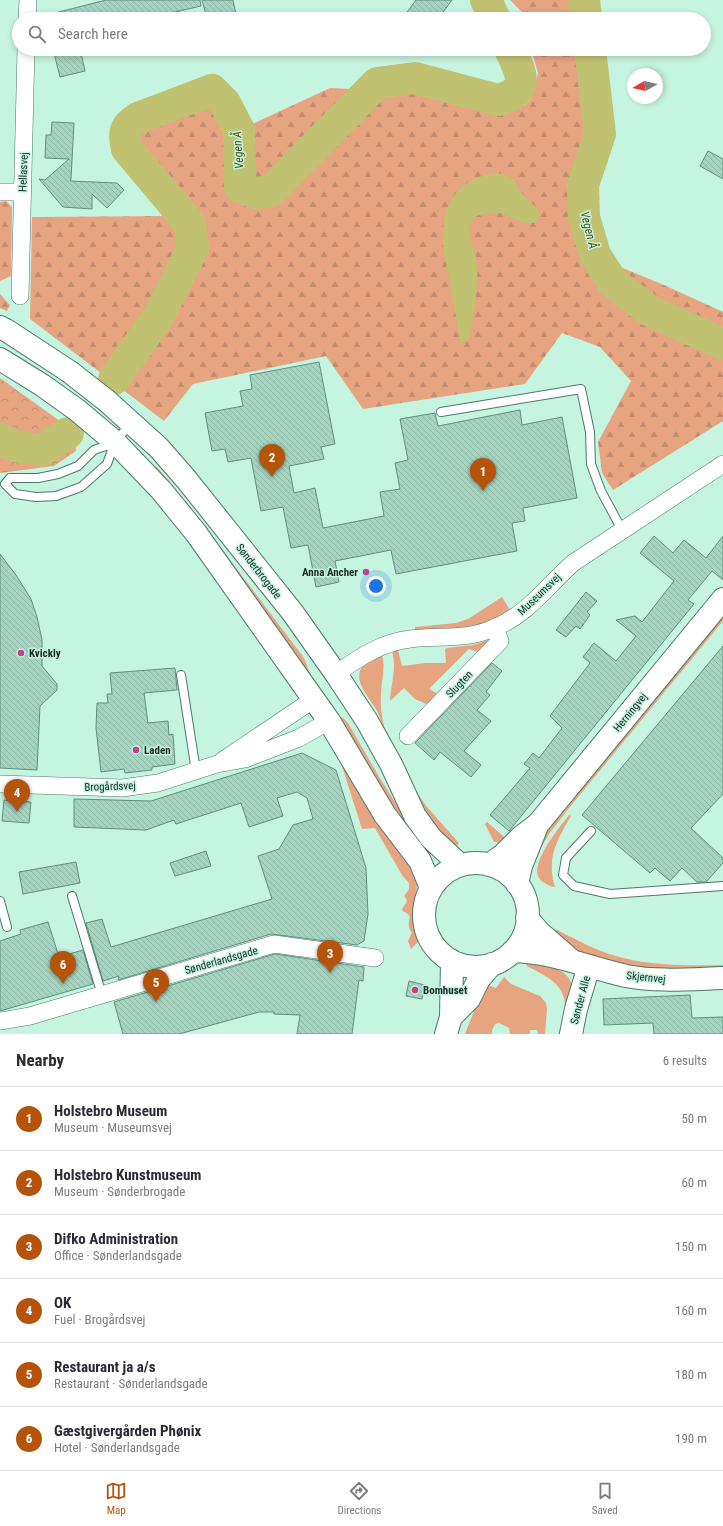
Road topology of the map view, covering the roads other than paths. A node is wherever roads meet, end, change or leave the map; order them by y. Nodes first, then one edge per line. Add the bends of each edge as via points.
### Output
1 (28, 0) edge
2 (27, 12) edge
3 (26, 56) edge
4 (0, 192) edge
5 (22, 192) junction
6 (20, 296) dead end
7 (0, 327) edge
8 (0, 359) edge
9 (441, 412) dead end
10 (132, 423) junction
11 (115, 442) junction
12 (723, 464) edge
13 (622, 530) junction
14 (240, 547) junction
15 (723, 599) edge
16 (495, 628) junction
17 (181, 674) dead end
18 (336, 674) junction
19 (322, 699) junction
20 (329, 721) junction
21 (408, 736) dead end
22 (217, 764) junction
23 (196, 771) junction
24 (0, 784) edge
25 (415, 816) junction
26 (538, 824) junction
27 (591, 831) dead end
28 (492, 864) junction
29 (460, 865) junction
30 (723, 886) edge
31 (431, 888) junction
32 (520, 889) junction
33 (72, 896) dead end
34 (0, 901) edge
35 (529, 925) junction
36 (7, 927) dead end
37 (513, 951) junction
38 (375, 958) dead end
39 (452, 961) junction
40 (580, 963) junction
41 (487, 967) junction
42 (723, 978) edge
43 (102, 995) junction
44 (0, 1021) edge
45 (448, 1025) edge
46 (571, 1034) edge

1 - 2 street
3 - 5 street, Hellasvej
4 - 5 street
5 - 6 street, Hellasvej
7 - 10 street, Sønderbrogade via 70,372
8 - 11 street via 77,410
9 - 13 lane via 581,389 590,432 591,464 601,491
10 - 11 lane
10 - 14 street, Sønderbrogade via 181,473
11 - 11 lane via 94,450 78,466 58,474 38,478 10,478 5,484 15,494 36,497 56,496 81,487 107,464
11 - 19 street via 179,512
12 - 13 street, Museumsvej
13 - 16 street, Museumsvej via 573,563 531,606
14 - 18 street, Sønderbrogade
14 - 19 street via 284,621 326,683
15 - 26 street, Herningvej
16 - 18 street, Museumsvej via 464,637 396,641 377,648
16 - 21 street, Slugten via 500,641
17 - 23 lane
18 - 25 street, Sønderbrogade via 367,721
19 - 20 street
19 - 22 street, Brogårdsvej
19 - 25 street via 342,706
20 - 22 street, Brogårdsvej via 299,738 245,758
20 - 31 street via 385,815 420,862
22 - 23 street, Brogårdsvej
23 - 24 street, Brogårdsvej via 158,783 122,788
25 - 29 street, Sønderbrogade via 431,838
26 - 28 street, Herningvej
26 - 32 street, Herningvej via 521,866
27 - 30 lane via 566,858 563,875 574,886 610,894
28 - 29 street
28 - 32 street via 507,874
29 - 31 street via 443,874
31 - 39 street via 424,906 428,934 437,950
32 - 35 street
33 - 43 lane
34 - 36 lane
35 - 37 street
35 - 40 street, Skjernvej
37 - 40 street, Skjernvej via 531,951
37 - 41 street
38 - 43 street, Sønderlandsgade via 274,944
39 - 41 street via 467,966
39 - 45 street
40 - 42 street, Skjernvej via 647,979
40 - 46 street, Sønder Alle
41 - 45 street via 469,999
43 - 44 street, Sønderlandsgade via 30,1016

